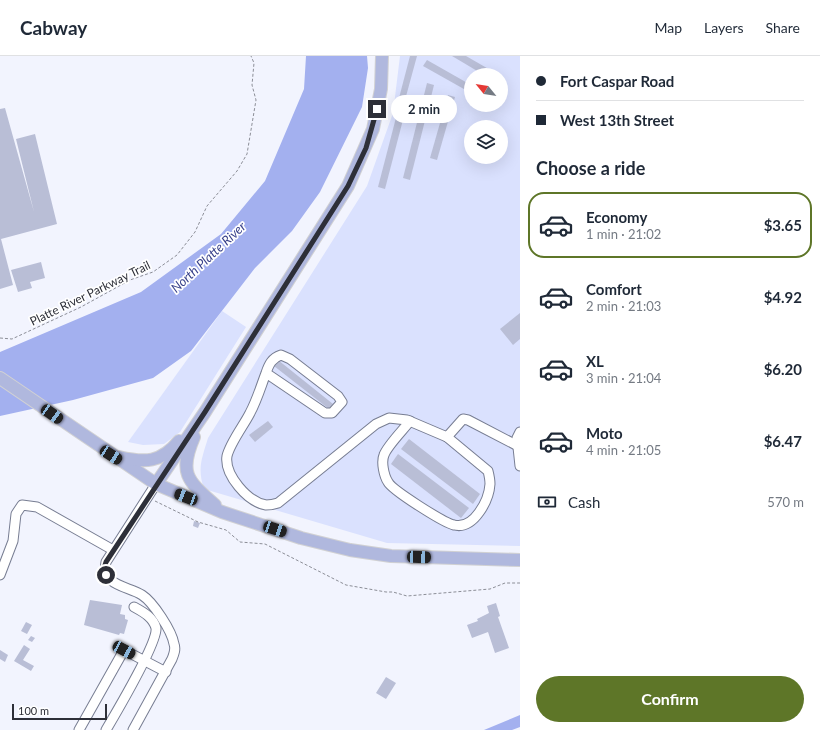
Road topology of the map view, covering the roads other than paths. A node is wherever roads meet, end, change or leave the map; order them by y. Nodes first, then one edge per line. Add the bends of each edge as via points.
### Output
1 (382, 56) edge
2 (266, 372) junction
3 (0, 378) edge
4 (205, 412) junction
5 (410, 421) junction
6 (520, 432) edge
7 (447, 438) junction
8 (519, 450) edge
9 (111, 455) junction
10 (520, 466) edge
11 (156, 484) junction
12 (222, 512) junction
13 (113, 550) junction
14 (520, 560) edge
15 (0, 575) edge
16 (134, 607) dead end
17 (144, 660) junction
18 (166, 672) junction
19 (79, 730) edge
20 (106, 730) edge
21 (133, 730) edge

1 - 4 main road via 381,89 373,129 357,168 330,216
2 - 2 street via 274,357 280,355 290,359 338,396 342,402 332,413 325,413
2 - 5 street via 251,412 227,456 230,471 241,490 267,505 278,503 376,424 389,418
3 - 9 main road
4 - 9 main road via 175,445 155,460
4 - 11 main road
4 - 12 main road via 189,448 186,462 188,477 192,485
5 - 7 street
5 - 7 street via 384,455 383,465 388,483 436,518 455,526 468,524 480,512 486,498 490,483 488,471
6 - 8 street
7 - 8 street via 463,419
8 - 10 street
9 - 11 main road
11 - 12 main road
11 - 13 street
12 - 14 main road via 301,538 350,550 391,556
13 - 15 street via 37,507 22,505 16,514 13,541
13 - 18 street via 104,568 106,575 115,584 147,598 172,636 175,651
16 - 17 street via 147,614 156,628 156,634
17 - 18 street
17 - 19 street via 124,650
17 - 20 street
18 - 21 street

